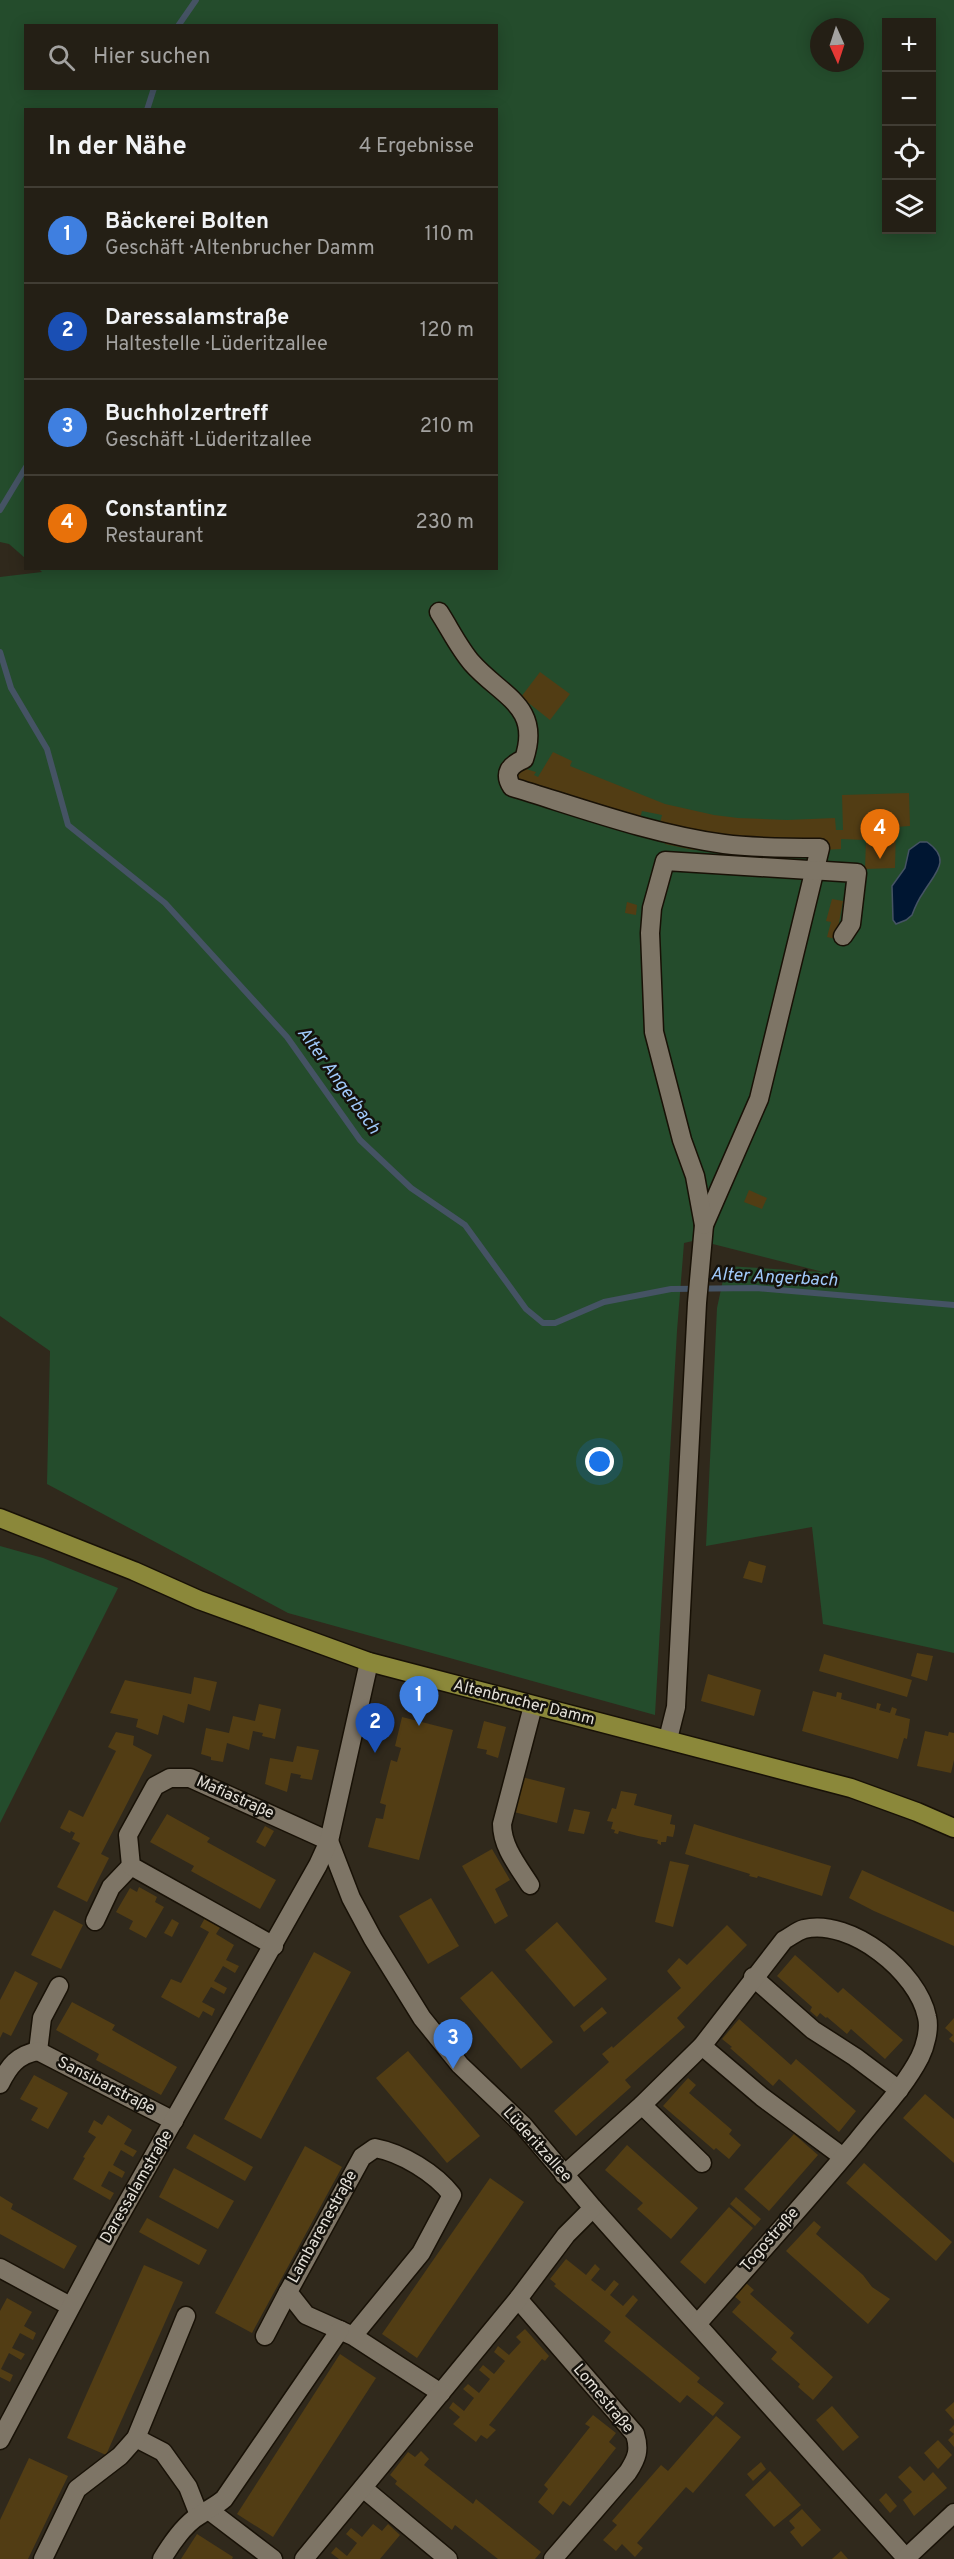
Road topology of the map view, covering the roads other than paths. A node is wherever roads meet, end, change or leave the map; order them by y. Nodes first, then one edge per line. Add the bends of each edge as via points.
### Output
1 (439, 612) dead end
2 (815, 870) junction
3 (843, 936) dead end
4 (704, 1225) junction
5 (0, 1518) edge
6 (369, 1662) junction
7 (533, 1706) junction
8 (668, 1739) junction
9 (954, 1828) edge
10 (329, 1841) junction
11 (131, 1866) junction
12 (530, 1885) dead end
13 (95, 1921) dead end
14 (274, 1946) junction
15 (753, 1977) junction
16 (59, 1986) dead end
17 (702, 2046) junction
18 (38, 2051) junction
19 (0, 2084) edge
20 (898, 2090) junction
21 (642, 2105) junction
22 (174, 2121) junction
23 (843, 2157) junction
24 (702, 2163) dead end
25 (564, 2175) junction
26 (593, 2208) junction
27 (0, 2268) edge
28 (288, 2292) junction
29 (518, 2299) junction
30 (70, 2306) junction
31 (186, 2316) dead end
32 (698, 2323) junction
33 (347, 2333) junction
34 (265, 2336) dead end
35 (441, 2393) junction
36 (136, 2438) junction
37 (0, 2440) edge
38 (363, 2488) junction
39 (204, 2513) junction
40 (954, 2513) edge
41 (442, 2554) edge
42 (906, 2558) edge
43 (43, 2559) edge
44 (162, 2559) edge
45 (273, 2559) edge
46 (304, 2559) edge
47 (553, 2559) edge

1 - 2 street via 471,662 517,704 526,719 528,748 524,759 512,765 508,773 512,787 691,838 767,847 820,848
2 - 3 street via 857,873 851,924
2 - 4 street via 759,1099
2 - 4 street via 665,861 657,885 650,933 654,1032 695,1176
4 - 8 street via 676,1707
5 - 6 main road, Altenbrucher Damm via 199,1600
6 - 7 main road, Altenbrucher Damm
6 - 10 street
7 - 8 main road, Altenbrucher Damm
7 - 12 street via 502,1824 506,1847
8 - 9 main road, Altenbrucher Damm via 850,1788
10 - 11 street, Mafiastraße via 190,1778 170,1778 155,1786 128,1835
10 - 14 street, Daressalamstraße
10 - 25 street, Lüderitzallee via 351,1898 416,2009 460,2065 523,2125
11 - 13 street via 111,1887
11 - 14 street
14 - 22 street, Daressalamstraße
15 - 17 street, Togostraße
15 - 20 street via 813,2030
15 - 20 street, Togostraße via 784,1940 803,1929 829,1928 884,1953 916,1989 928,2018 920,2057
16 - 18 street, Sansibarstraße via 42,2018
17 - 21 street, Togostraße
17 - 23 street
18 - 19 street, Sansibarstraße via 14,2061
18 - 22 street, Sansibarstraße
20 - 23 street, Togostraße
21 - 24 street
21 - 25 street, Togostraße
22 - 30 street, Daressalamstraße
23 - 32 street, Togostraße
25 - 26 street, Lüderitzallee
26 - 29 street via 566,2235
26 - 32 street, Lüderitzallee
27 - 30 street
28 - 33 street, Lambarenestraße via 306,2315
28 - 33 street, Lambarenestraße via 362,2157 375,2148 391,2151 443,2183 452,2195 421,2253
28 - 34 street, Lambarenestraße
29 - 35 street
29 - 47 street, Lomestraße via 635,2434 638,2445 637,2458 628,2472
30 - 37 street, Daressalamstraße
31 - 36 street
32 - 42 street, Lüderitzallee
33 - 35 street, Lambarenestraße
33 - 39 street, Lambarenestraße via 224,2499
35 - 38 street
36 - 39 street via 164,2452
36 - 43 street via 120,2456 76,2489
38 - 41 street
38 - 46 street
39 - 44 street, Lambarenestraße via 172,2542
39 - 45 street
40 - 42 street

